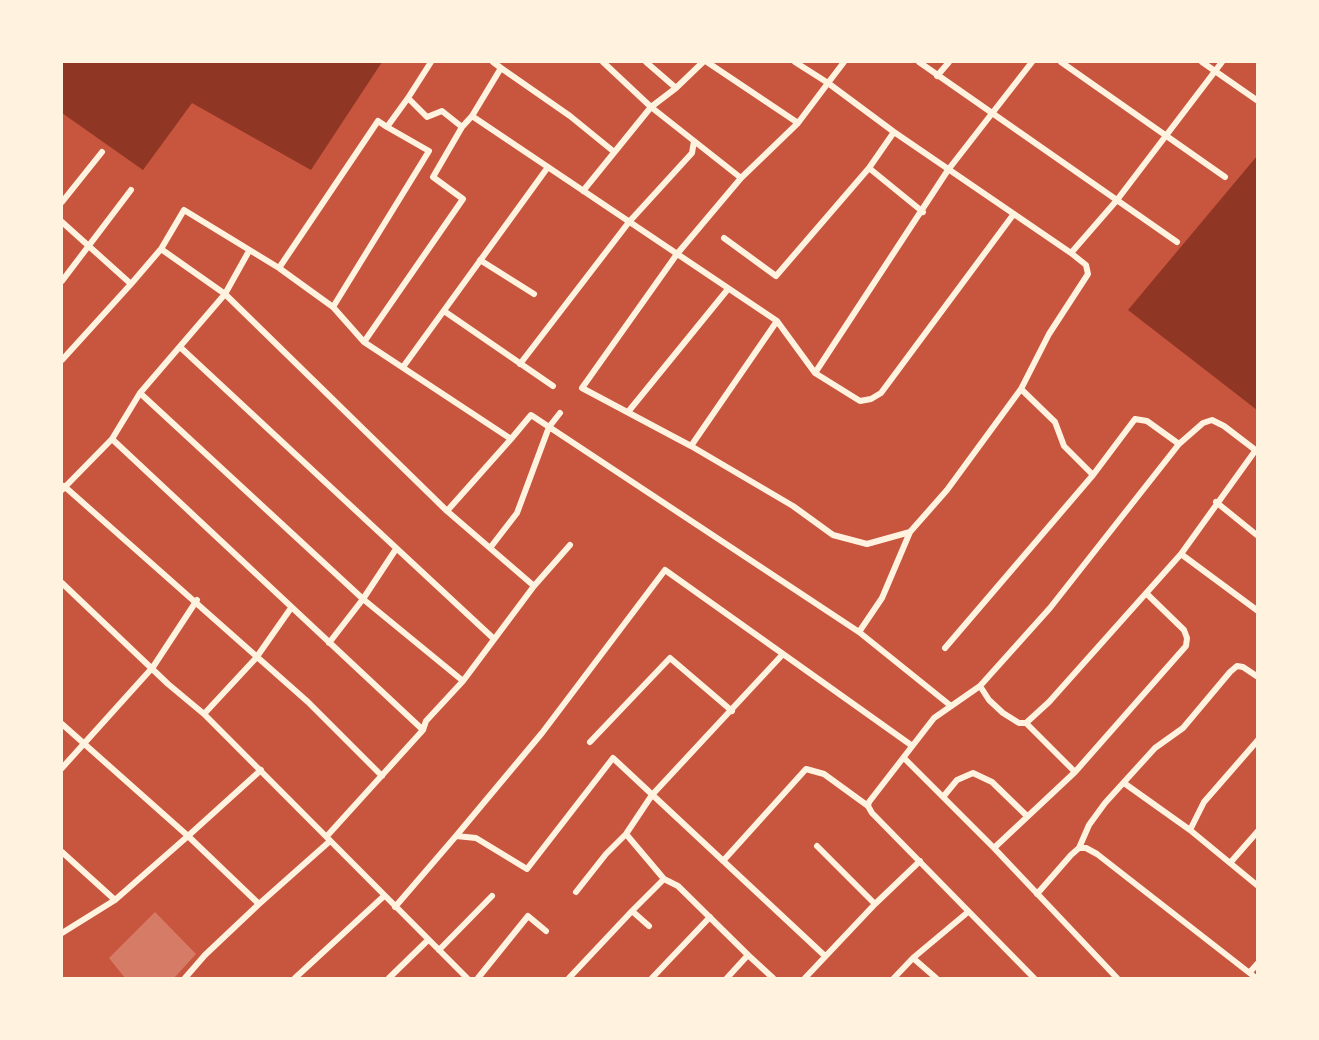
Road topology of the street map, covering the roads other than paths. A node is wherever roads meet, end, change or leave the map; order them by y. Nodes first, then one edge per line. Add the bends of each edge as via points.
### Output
1 (431, 62) edge
2 (493, 62) edge
3 (603, 62) edge
4 (646, 62) edge
5 (705, 62) edge
6 (795, 62) edge
7 (844, 62) edge
8 (920, 62) edge
9 (949, 62) edge
10 (1032, 62) edge
11 (1061, 62) edge
12 (1202, 62) edge
13 (1222, 62) edge
14 (501, 68) junction
15 (1215, 72) junction
16 (937, 76) junction
17 (828, 83) junction
18 (676, 88) junction
19 (408, 99) junction
20 (1257, 101) edge
21 (651, 107) junction
22 (992, 113) junction
23 (472, 116) junction
24 (798, 123) junction
25 (387, 127) junction
26 (462, 127) junction
27 (894, 132) junction
28 (1166, 135) junction
29 (693, 141) junction
30 (613, 151) junction
31 (102, 152) dead end
32 (548, 167) junction
33 (868, 168) junction
34 (948, 170) junction
35 (1225, 177) dead end
36 (741, 178) junction
37 (130, 190) dead end
38 (583, 191) junction
39 (1117, 200) junction
40 (62, 202) edge
41 (923, 212) junction
42 (1013, 215) junction
43 (62, 222) edge
44 (629, 222) junction
45 (724, 238) dead end
46 (1177, 242) dead end
47 (89, 248) junction
48 (161, 249) junction
49 (249, 251) junction
50 (1071, 253) junction
51 (677, 254) junction
52 (480, 260) junction
53 (279, 268) junction
54 (62, 281) edge
55 (131, 284) junction
56 (728, 289) junction
57 (225, 294) junction
58 (534, 294) dead end
59 (333, 306) junction
60 (444, 311) junction
61 (777, 321) junction
62 (364, 342) junction
63 (180, 347) junction
64 (62, 360) edge
65 (520, 363) junction
66 (403, 368) junction
67 (815, 373) junction
68 (553, 386) dead end
69 (1022, 389) junction
70 (140, 393) junction
71 (628, 412) junction
72 (560, 413) dead end
73 (549, 427) junction
74 (112, 440) junction
75 (512, 440) junction
76 (1179, 444) junction
77 (692, 446) junction
78 (1256, 452) edge
79 (1093, 475) junction
80 (63, 488) edge
81 (1216, 502) junction
82 (447, 511) junction
83 (910, 532) junction
84 (1257, 536) edge
85 (570, 545) dead end
86 (490, 548) junction
87 (396, 549) junction
88 (1181, 554) junction
89 (62, 583) edge
90 (534, 586) junction
91 (1147, 594) junction
92 (363, 599) junction
93 (196, 600) junction
94 (291, 608) junction
95 (1257, 611) edge
96 (859, 632) junction
97 (492, 638) junction
98 (329, 643) junction
99 (945, 648) dead end
100 (783, 654) junction
101 (256, 658) junction
102 (153, 667) junction
103 (1257, 677) edge
104 (463, 681) junction
105 (980, 686) junction
106 (951, 706) junction
107 (732, 711) junction
108 (204, 714) junction
109 (1026, 723) junction
110 (62, 724) edge
111 (423, 730) junction
112 (1257, 740) edge
113 (591, 742) dead end
114 (82, 745) junction
115 (911, 745) junction
116 (904, 758) junction
117 (62, 768) edge
118 (261, 770) junction
119 (1075, 772) junction
120 (382, 776) junction
121 (1124, 783) junction
122 (652, 795) junction
123 (944, 797) junction
124 (868, 806) junction
125 (1028, 816) junction
126 (1190, 830) junction
127 (1257, 831) edge
128 (626, 834) junction
129 (188, 836) junction
130 (456, 836) junction
131 (328, 838) junction
132 (817, 846) dead end
133 (994, 848) junction
134 (1079, 848) junction
135 (62, 852) edge
136 (723, 861) junction
137 (920, 861) junction
138 (1230, 863) junction
139 (664, 879) junction
140 (1257, 886) edge
141 (576, 892) dead end
142 (1037, 894) junction
143 (384, 896) junction
144 (492, 896) dead end
145 (115, 900) junction
146 (259, 904) junction
147 (875, 904) junction
148 (395, 907) junction
149 (632, 911) junction
150 (968, 912) junction
151 (710, 917) junction
152 (649, 926) dead end
153 (546, 931) dead end
154 (62, 933) edge
155 (428, 940) junction
156 (439, 950) junction
157 (748, 955) junction
158 (825, 956) junction
159 (913, 958) junction
160 (1257, 963) edge
161 (1250, 972) junction
162 (185, 978) edge
163 (295, 978) edge
164 (389, 978) edge
165 (467, 978) edge
166 (478, 978) edge
167 (569, 978) edge
168 (652, 978) edge
169 (727, 978) edge
170 (773, 978) edge
171 (805, 978) edge
172 (894, 978) edge
173 (936, 978) edge
174 (1034, 978) edge
175 (1117, 978) edge
176 (1256, 978) edge

1 - 19 street
2 - 14 street
3 - 21 street
4 - 18 street
5 - 18 street
5 - 24 street
6 - 17 street
7 - 17 street
8 - 16 street
9 - 16 street
10 - 22 street
11 - 28 street
12 - 15 street
13 - 15 street
14 - 23 street
14 - 30 street
15 - 20 street
15 - 28 street
16 - 22 street
17 - 24 street
17 - 27 street
18 - 21 street
19 - 25 street
19 - 26 street via 428,117 442,111
21 - 29 street
21 - 30 street
22 - 34 street
22 - 39 street
23 - 26 street
23 - 32 street
24 - 36 street
25 - 53 street via 378,121
25 - 59 street via 429,151
26 - 62 street via 433,177 463,199
27 - 33 street
27 - 34 street
28 - 35 street
28 - 39 street
29 - 36 street
29 - 44 street via 692,153
30 - 38 street
31 - 40 street
32 - 38 street
32 - 52 street
33 - 41 street
33 - 45 street via 776,276
34 - 41 street
34 - 42 street
36 - 51 street
37 - 47 street
38 - 44 street
39 - 46 street
39 - 50 street
41 - 67 street
42 - 50 street
42 - 67 street via 881,393 860,401
43 - 47 street
44 - 51 street
44 - 65 street
47 - 54 street
47 - 55 street
48 - 49 street via 184,210
48 - 55 street
48 - 57 street
49 - 53 street
49 - 57 street
50 - 69 street via 1086,265 1086,282 1049,334
51 - 56 street
51 - 71 street via 582,388
52 - 58 street
52 - 60 street
53 - 59 street
55 - 64 street
56 - 61 street
56 - 71 street
57 - 63 street
57 - 82 street
59 - 62 street
60 - 65 street
60 - 66 street
61 - 67 street
61 - 77 street
62 - 66 street
63 - 70 street
63 - 87 street
65 - 68 street
66 - 75 street
69 - 79 street via 1056,422 1064,446
69 - 83 street via 947,490
70 - 74 street
70 - 92 street
71 - 77 street
72 - 73 street
73 - 75 street via 531,415
73 - 86 street via 518,513
73 - 96 street
74 - 80 street
74 - 94 street
75 - 82 street
76 - 78 street via 1212,420
76 - 79 street via 1147,421 1135,419
76 - 105 street via 1050,608
77 - 83 street via 793,506 833,535 867,544
78 - 81 street
79 - 99 street
80 - 93 street
81 - 84 street
81 - 88 street
82 - 86 street
83 - 96 street via 882,598
85 - 90 street
86 - 90 street
87 - 92 street
87 - 97 street
88 - 91 street
88 - 95 street
89 - 102 street
90 - 97 street
91 - 109 street
91 - 119 street via 1184,630 1186,646
92 - 98 street
92 - 104 street
93 - 101 street
93 - 102 street
94 - 98 street
94 - 101 street
96 - 106 street
97 - 104 street
98 - 111 street
100 - 107 street
100 - 115 street
100 - 130 street via 664,570 542,734
101 - 108 street
101 - 120 street via 308,702
102 - 108 street
102 - 114 street
103 - 121 street via 1237,666 1183,728 1155,748
104 - 111 street via 426,721
105 - 106 street
105 - 109 street via 1003,713
106 - 115 street via 934,718
107 - 113 street via 670,657
107 - 122 street
108 - 118 street
109 - 119 street
110 - 114 street
111 - 120 street
112 - 126 street via 1204,802
114 - 117 street
114 - 129 street
115 - 116 street
116 - 123 street
116 - 124 street
118 - 129 street
118 - 131 street
119 - 125 street
120 - 131 street
121 - 126 street
121 - 134 street via 1089,825
122 - 128 street
122 - 130 street via 613,759 528,869 476,838
122 - 136 street
123 - 125 street via 957,780 973,772 992,782
123 - 133 street
124 - 136 street via 824,774 806,769
124 - 137 street
125 - 133 street
126 - 138 street
127 - 138 street
128 - 139 street
128 - 141 street
129 - 145 street
129 - 146 street
130 - 148 street
131 - 143 street
131 - 146 street
132 - 147 street
133 - 142 street
134 - 142 street
134 - 161 street via 1097,854
135 - 145 street
136 - 158 street
137 - 147 street
137 - 150 street
138 - 140 street
139 - 149 street
139 - 151 street via 678,886
142 - 175 street
143 - 148 street
143 - 163 street
144 - 156 street
145 - 154 street
146 - 162 street
147 - 158 street
148 - 155 street
149 - 152 street
149 - 167 street
150 - 159 street
150 - 174 street
151 - 157 street
151 - 168 street
153 - 166 street via 528,916
155 - 156 street
155 - 164 street
156 - 165 street
157 - 169 street
157 - 170 street
158 - 171 street
159 - 172 street
159 - 173 street
160 - 161 street
161 - 176 street

